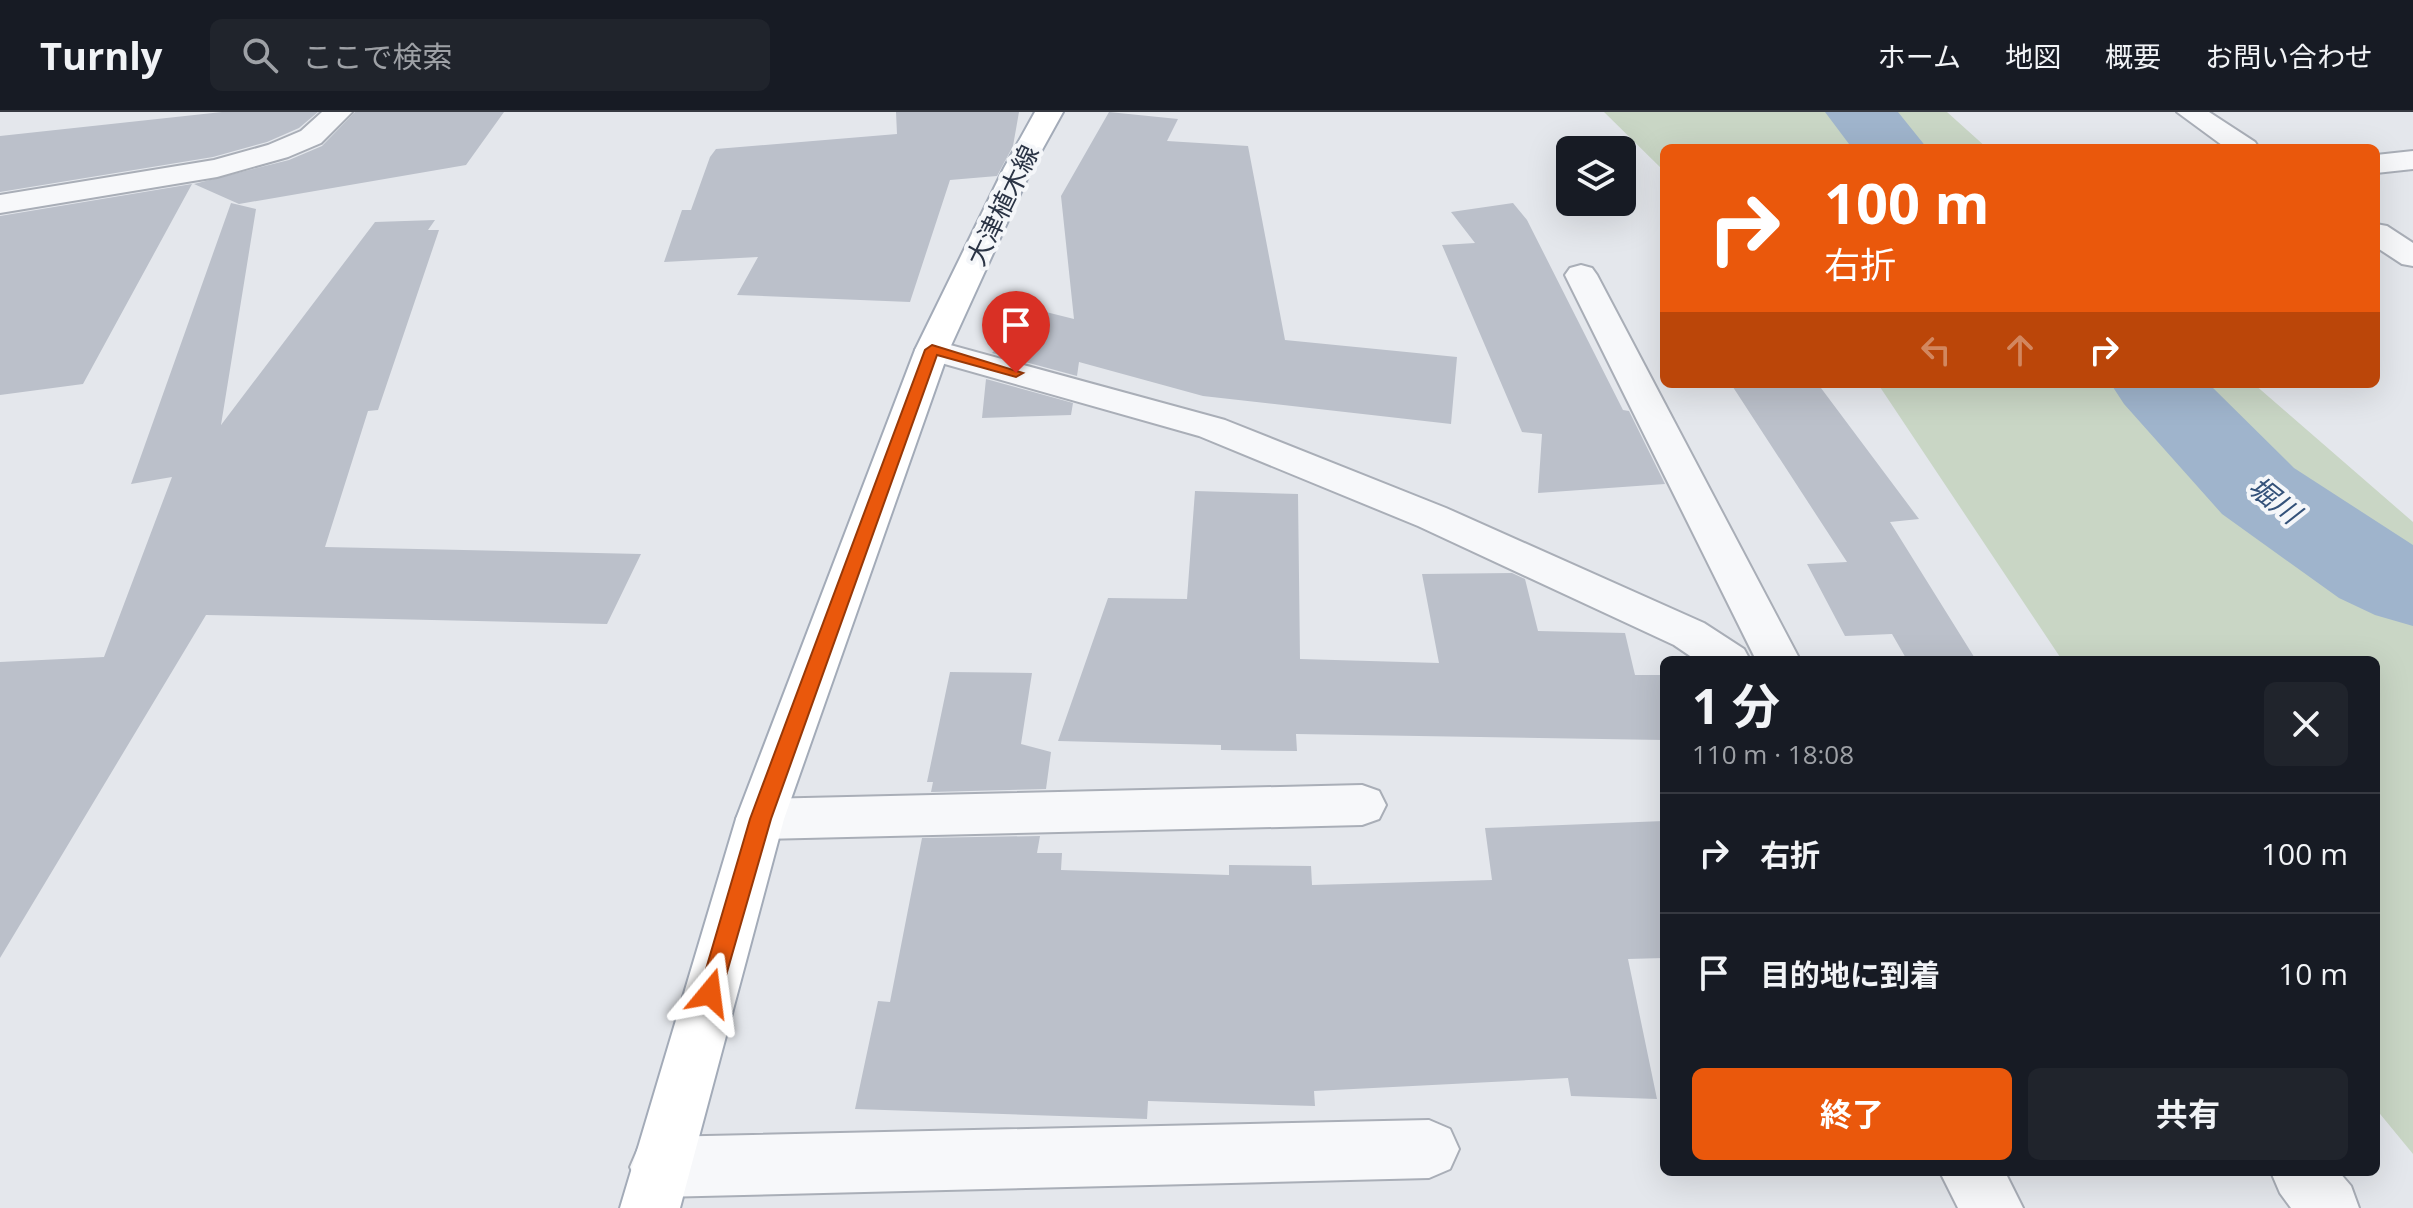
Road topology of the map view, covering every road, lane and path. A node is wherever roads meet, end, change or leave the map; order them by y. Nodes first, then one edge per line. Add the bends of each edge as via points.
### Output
1 (338, 112) edge
2 (1049, 112) edge
3 (2191, 112) edge
4 (2239, 144) edge
5 (2413, 160) edge
6 (2380, 164) edge
7 (0, 204) edge
8 (2380, 236) edge
9 (2413, 257) edge
10 (1581, 275) dead end
11 (932, 350) junction
12 (1722, 656) edge
13 (1776, 656) edge
14 (1362, 805) dead end
15 (760, 819) junction
16 (1429, 1149) dead end
17 (1973, 1176) edge
18 (2304, 1176) edge
19 (655, 1188) edge
20 (1993, 1208) edge
21 (2329, 1208) edge

1 - 7 street via 311,137 263,156
2 - 11 main road, 大津植木線
3 - 4 street
5 - 6 street
8 - 9 street
10 - 13 street
11 - 12 street via 1212,428 1432,517 1689,634
11 - 15 main road, 大津植木線
14 - 15 street
15 - 19 main road, 大津植木線
16 - 19 street
17 - 20 street
18 - 21 street

